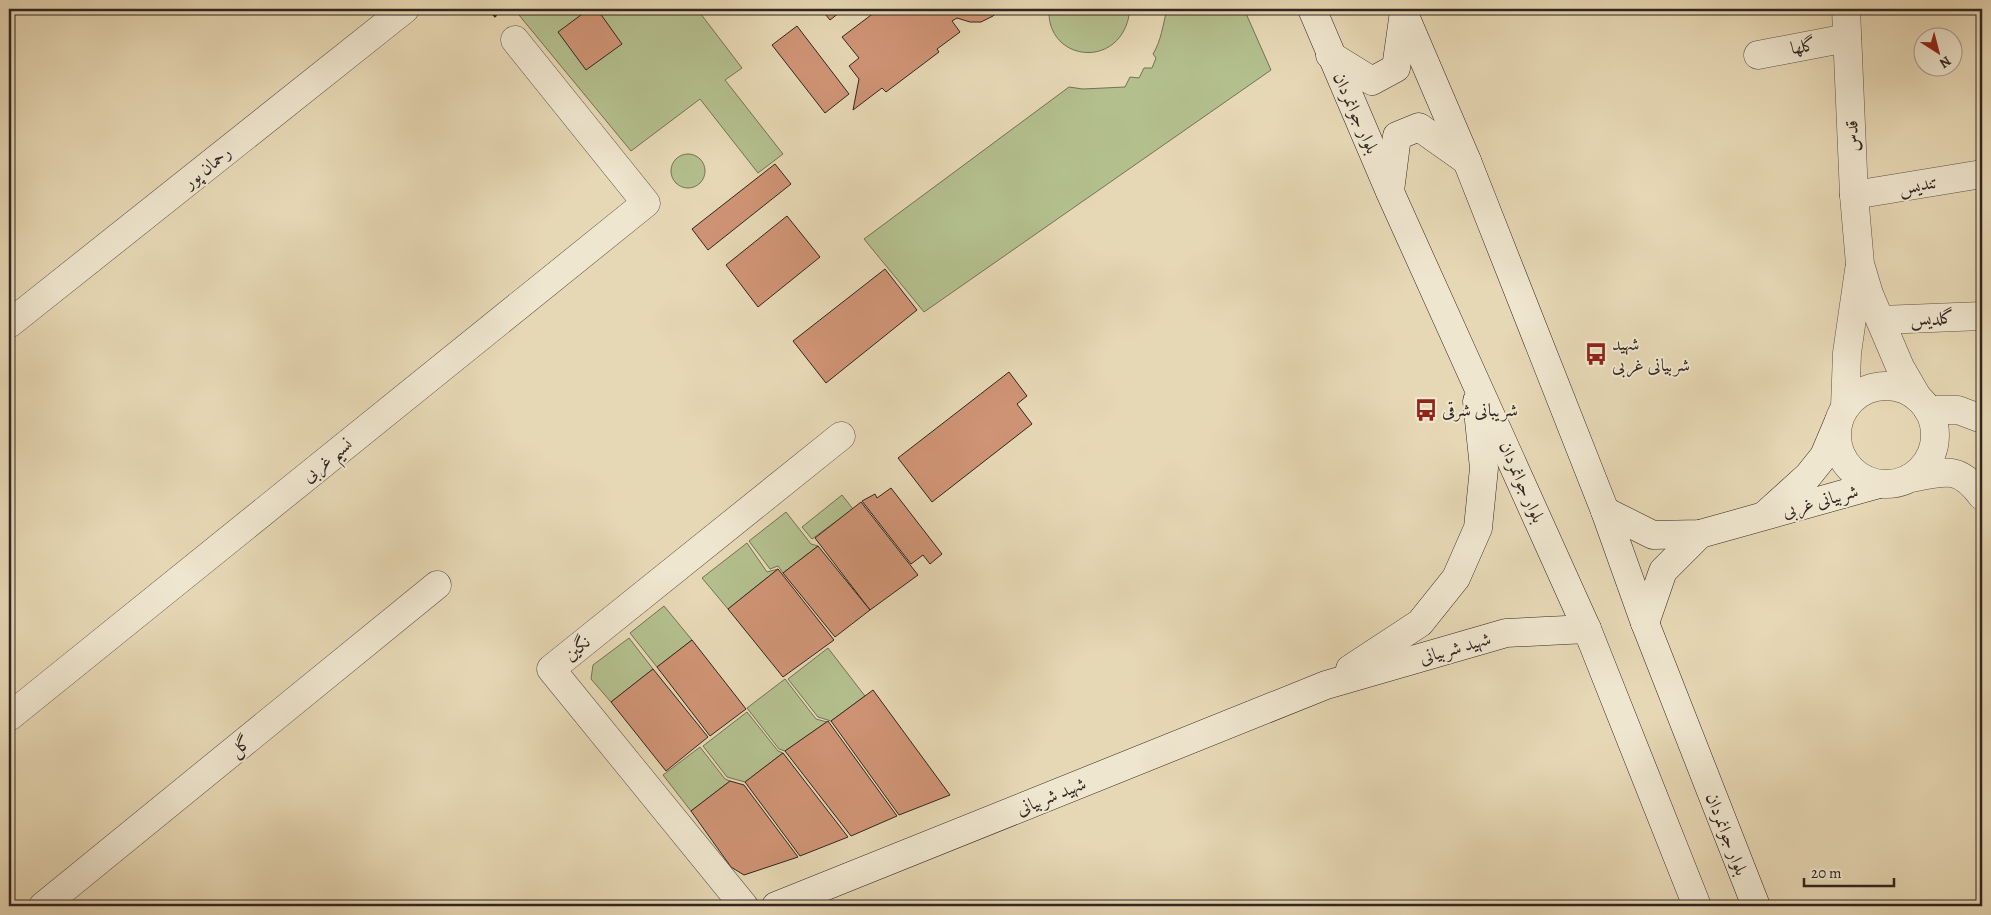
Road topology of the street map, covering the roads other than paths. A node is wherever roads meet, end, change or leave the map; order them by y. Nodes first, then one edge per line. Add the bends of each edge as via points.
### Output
1 (405, 9) edge
2 (1312, 9) edge
3 (1846, 9) edge
4 (1403, 10) edge
5 (1847, 38) junction
6 (515, 40) dead end
7 (1330, 55) junction
8 (1758, 55) dead end
9 (1467, 161) junction
10 (1982, 174) edge
11 (1390, 192) junction
12 (1854, 196) junction
13 (1860, 264) junction
14 (1982, 316) edge
15 (1881, 320) junction
16 (9, 324) edge
17 (1474, 376) junction
18 (1923, 404) junction
19 (1841, 415) junction
20 (1982, 419) edge
21 (841, 436) dead end
22 (1910, 478) junction
23 (1879, 484) junction
24 (1982, 496) edge
25 (1605, 510) junction
26 (1762, 518) junction
27 (1700, 534) junction
28 (437, 585) dead end
29 (1645, 623) junction
30 (1587, 629) junction
31 (1326, 685) junction
32 (9, 717) edge
33 (43, 906) edge
34 (744, 906) edge
35 (776, 906) edge
36 (1697, 906) edge
37 (1756, 906) edge

1 - 16 street, رحمان پور
2 - 7 street, بلوار جوانمردان
3 - 5 street, قدس
4 - 7 street via 1396,68 1372,81
4 - 9 street, بلوار جوانمردان
5 - 8 street, گلها
5 - 12 street, قدس
6 - 32 street, نسیم غربی via 646,202
7 - 11 street, بلوار جوانمردان
9 - 11 street via 1419,127 1397,136
9 - 25 street, بلوار جوانمردان
10 - 12 street, تندیس
11 - 17 street, بلوار جوانمردان
12 - 13 street, قدس
13 - 15 street, قدس via 1868,294
13 - 19 street, قدس
14 - 15 street, گلدیس
15 - 18 street, قدس via 1900,367
17 - 30 street, بلوار جوانمردان
17 - 31 street, شهید شربیانی via 1483,477 1478,528 1456,578 1420,623
18 - 19 street via 1904,389 1872,388 1856,395
18 - 20 street via 1958,410
18 - 22 street via 1934,424 1935,440 1926,461
19 - 23 street via 1837,440 1841,456 1850,469
19 - 26 street, شربیانی غربی via 1824,456 1808,476
21 - 34 street, نگین via 551,669
22 - 23 street
22 - 24 street via 1951,471 1972,482
23 - 26 street, شربیانی غربی
25 - 27 street, شربیانی غربی via 1653,535
25 - 29 street, بلوار جوانمردان
26 - 27 street, شربیانی غربی
27 - 29 street via 1663,571
28 - 33 street, گل
29 - 37 street, بلوار جوانمردان
30 - 31 street, شهید شربیانی via 1506,633
30 - 36 street, بلوار جوانمردان
31 - 35 street, شهید شربیانی

